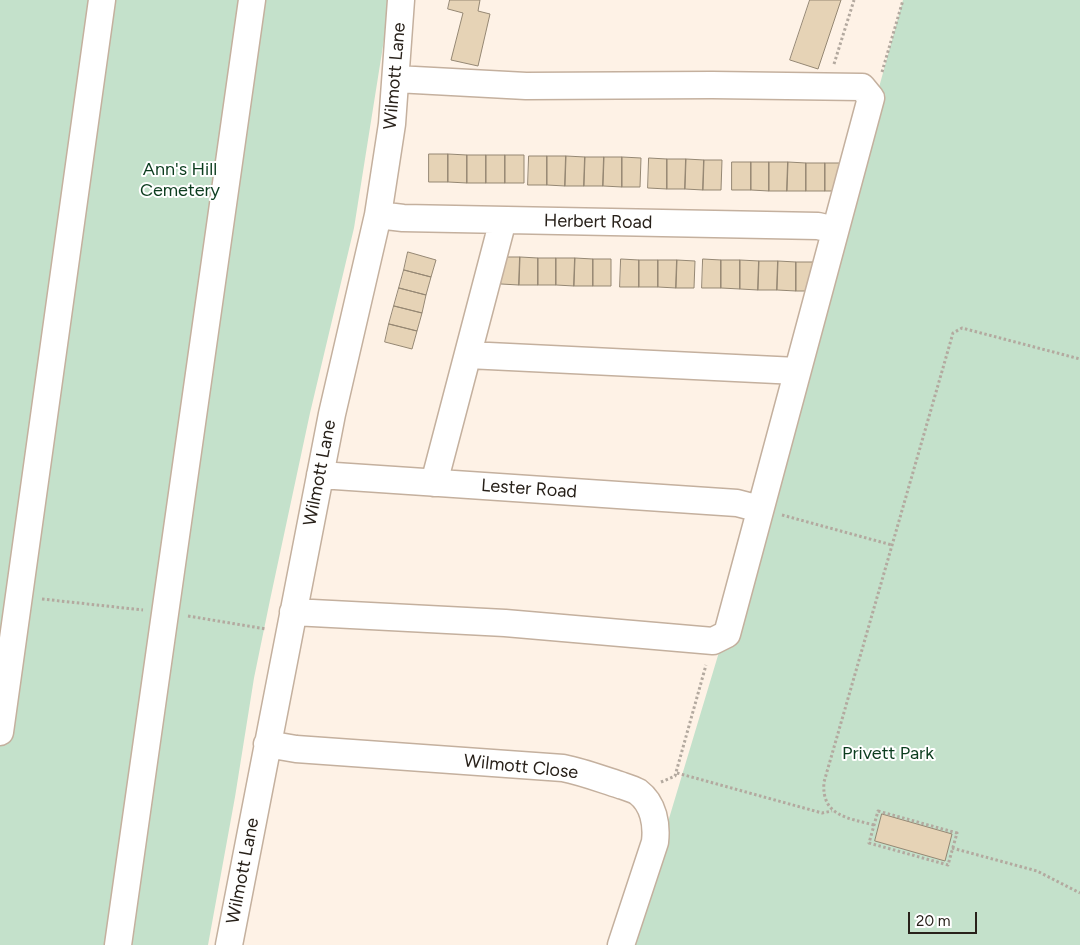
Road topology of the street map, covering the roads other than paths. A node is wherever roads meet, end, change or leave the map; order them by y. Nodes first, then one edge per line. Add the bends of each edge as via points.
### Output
1 (102, 0) edge
2 (252, 0) edge
3 (401, 0) edge
4 (396, 79) junction
5 (378, 215) junction
6 (502, 220) junction
7 (827, 228) junction
8 (468, 355) junction
9 (797, 371) junction
10 (320, 475) junction
11 (434, 483) junction
12 (749, 506) junction
13 (293, 612) junction
14 (0, 732) edge
15 (267, 744) junction
16 (118, 945) edge
17 (229, 945) edge
18 (621, 945) edge

1 - 14 street
2 - 16 street
3 - 4 street, Wilmott Lane
4 - 5 street, Wilmott Lane
4 - 7 street via 526,86 862,87 871,98
5 - 6 street, Herbert Road
5 - 10 street, Wilmott Lane
6 - 7 street, Herbert Road
6 - 8 street
7 - 9 street
8 - 9 street
8 - 11 street
9 - 12 street
10 - 11 street, Lester Road
10 - 13 street, Wilmott Lane
11 - 12 street, Lester Road
12 - 13 street via 727,634 713,641 505,623
13 - 15 street, Wilmott Lane
15 - 17 street, Wilmott Lane
15 - 18 street, Wilmott Close via 296,749 564,768 637,792 646,800 657,829

